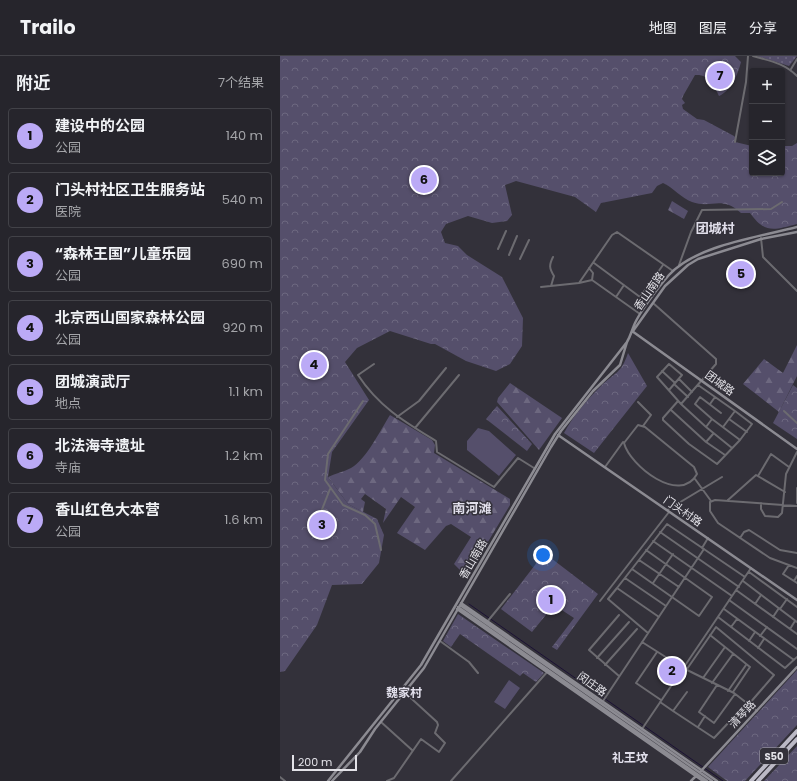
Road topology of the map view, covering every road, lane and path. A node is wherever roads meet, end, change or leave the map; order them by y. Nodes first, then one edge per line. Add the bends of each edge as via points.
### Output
1 (748, 56) edge
2 (753, 56) edge
3 (797, 59) edge
4 (791, 69) junction
5 (797, 76) edge
6 (735, 142) dead end
7 (782, 202) dead end
8 (797, 227) edge
9 (506, 231) dead end
10 (797, 232) edge
11 (760, 235) junction
12 (518, 236) dead end
13 (761, 239) junction
14 (529, 240) dead end
15 (498, 249) dead end
16 (509, 255) dead end
17 (553, 257) dead end
18 (520, 259) dead end
19 (593, 262) junction
20 (663, 265) junction
21 (679, 266) junction
22 (589, 268) junction
23 (673, 271) junction
24 (592, 280) junction
25 (579, 283) junction
26 (624, 285) junction
27 (551, 286) junction
28 (541, 287) dead end
29 (797, 291) edge
30 (616, 297) junction
31 (652, 302) junction
32 (641, 314) junction
33 (632, 331) junction
34 (627, 342) junction
35 (374, 364) dead end
36 (446, 368) dead end
37 (662, 371) junction
38 (459, 375) dead end
39 (678, 379) junction
40 (702, 380) junction
41 (674, 384) junction
42 (698, 385) junction
43 (669, 390) junction
44 (692, 392) junction
45 (688, 397) junction
46 (715, 397) junction
47 (363, 401) dead end
48 (678, 401) junction
49 (638, 402) dead end
50 (681, 404) junction
51 (710, 404) junction
52 (671, 410) junction
53 (735, 411) junction
54 (784, 411) dead end
55 (721, 413) dead end
56 (397, 417) junction
57 (712, 419) junction
58 (729, 419) junction
59 (797, 422) edge
60 (643, 426) junction
61 (706, 427) junction
62 (723, 427) junction
63 (415, 428) junction
64 (746, 432) junction
65 (713, 434) junction
66 (558, 435) junction
67 (625, 440) junction
68 (740, 440) junction
69 (706, 442) junction
70 (732, 448) junction
71 (797, 451) edge
72 (725, 456) junction
73 (605, 467) junction
74 (789, 467) junction
75 (534, 468) junction
76 (758, 476) junction
77 (722, 477) dead end
78 (694, 479) junction
79 (797, 488) edge
80 (330, 489) junction
81 (703, 490) junction
82 (785, 492) junction
83 (711, 501) junction
84 (727, 501) junction
85 (761, 503) junction
86 (797, 503) edge
87 (784, 504) junction
88 (797, 506) edge
89 (668, 510) junction
90 (321, 512) dead end
91 (660, 532) junction
92 (708, 538) junction
93 (740, 538) junction
94 (653, 541) junction
95 (702, 548) junction
96 (381, 550) dead end
97 (646, 550) junction
98 (797, 553) edge
99 (673, 554) junction
100 (698, 558) junction
101 (639, 560) junction
102 (666, 564) junction
103 (789, 565) junction
104 (692, 568) junction
105 (751, 568) junction
106 (797, 568) edge
107 (632, 569) junction
108 (749, 572) junction
109 (659, 574) junction
110 (797, 576) edge
111 (745, 577) junction
112 (625, 578) junction
113 (685, 578) junction
114 (743, 581) junction
115 (794, 581) junction
116 (653, 583) junction
117 (797, 583) edge
118 (678, 587) junction
119 (739, 587) junction
120 (617, 588) junction
121 (736, 590) junction
122 (510, 594) dead end
123 (762, 595) junction
124 (732, 596) junction
125 (672, 597) junction
126 (786, 599) junction
127 (729, 600) junction
128 (797, 600) edge
129 (600, 601) dead end
130 (755, 604) junction
131 (458, 605) junction
132 (666, 606) junction
133 (797, 607) edge
134 (779, 608) junction
135 (724, 609) junction
136 (619, 615) dead end
137 (659, 616) junction
138 (718, 617) junction
139 (773, 617) junction
140 (737, 619) junction
141 (796, 621) edge
142 (487, 622) junction
143 (629, 622) dead end
144 (731, 627) junction
145 (766, 627) junction
146 (637, 628) dead end
147 (790, 629) junction
148 (755, 632) junction
149 (648, 633) junction
150 (797, 634) edge
151 (710, 636) junction
152 (760, 636) junction
153 (764, 639) junction
154 (440, 641) junction
155 (749, 641) junction
156 (642, 642) junction
157 (725, 647) junction
158 (758, 648) junction
159 (797, 649) edge
160 (657, 652) junction
161 (733, 654) junction
162 (797, 657) edge
163 (598, 658) junction
164 (794, 660) junction
165 (605, 664) junction
166 (746, 665) junction
167 (797, 667) edge
168 (683, 668) junction
169 (686, 669) junction
170 (548, 671) junction
171 (478, 673) dead end
172 (619, 676) junction
173 (703, 678) junction
174 (712, 683) junction
175 (717, 685) junction
176 (402, 690) junction
177 (728, 691) junction
178 (687, 692) dead end
179 (405, 693) junction
180 (734, 693) junction
181 (603, 701) junction
182 (661, 701) junction
183 (748, 703) junction
184 (757, 710) junction
185 (673, 711) junction
186 (705, 716) junction
187 (381, 722) junction
188 (697, 727) junction
189 (642, 729) junction
190 (797, 731) edge
191 (797, 739) edge
192 (412, 750) junction
193 (699, 773) junction
194 (280, 777) edge
195 (285, 781) edge
196 (328, 781) edge
197 (332, 781) edge
198 (387, 781) edge
199 (451, 781) edge
200 (691, 781) edge
201 (703, 781) edge
202 (707, 781) edge
203 (712, 781) edge
204 (717, 781) edge
205 (751, 781) edge
206 (758, 781) edge

1 - 6 street
2 - 4 street
3 - 4 street
4 - 5 street
7 - 21 street via 771,209 702,210
8 - 11 street, 香山南路
9 - 15 street
10 - 13 street, 香山南路
11 - 13 street
11 - 21 street, 香山南路 via 695,256
12 - 16 street
13 - 29 street via 764,256
13 - 31 street, 香山南路 via 688,265
14 - 18 street
17 - 27 street via 550,264 554,276
19 - 20 street via 612,235 617,232
19 - 22 street
19 - 26 street
20 - 23 street
20 - 26 street via 640,297
21 - 23 street, 香山南路
22 - 24 street via 593,273
22 - 25 street
23 - 32 street, 香山南路
24 - 25 street
24 - 30 street
25 - 27 street
26 - 30 street
27 - 28 street
30 - 32 street
31 - 33 street, 香山南路
31 - 40 street via 716,359 716,364
32 - 33 street, 香山南路
33 - 34 street, 香山南路
33 - 40 street, 团城路
34 - 66 street, 香山南路 via 620,365 593,391
34 - 75 street, 香山南路 via 562,424
35 - 56 street via 358,375 370,393
36 - 56 street via 419,401
37 - 39 street via 669,364 682,375
37 - 41 street
37 - 43 street via 657,377
38 - 63 street
39 - 41 street
39 - 44 street
40 - 42 street
40 - 71 street, 团城路
41 - 43 street
41 - 45 street
42 - 44 street
42 - 46 street
43 - 48 street
44 - 45 street
45 - 50 street
46 - 51 street
46 - 53 street
47 - 80 street via 328,454 324,476
48 - 50 street
48 - 52 street
49 - 60 street via 652,415
50 - 61 street
51 - 55 street
51 - 57 street via 700,397 695,404
52 - 69 street
52 - 72 street via 663,420 689,444 717,464
53 - 58 street
53 - 64 street via 752,424
54 - 59 street
56 - 63 street
57 - 61 street
57 - 62 street
58 - 62 street
58 - 64 street
60 - 67 street via 635,427
60 - 78 street via 694,467 697,474
61 - 65 street
62 - 68 street
63 - 75 street via 436,441 437,452 494,487 518,458
64 - 68 street
65 - 69 street
65 - 70 street
66 - 73 street, 门头村路
66 - 131 street, 香山南路
67 - 73 street
67 - 78 street via 624,446 634,460 651,476 660,481 680,485
68 - 70 street
69 - 72 street
70 - 72 street
71 - 74 street
73 - 89 street, 门头村路
74 - 76 street via 771,454
74 - 82 street
75 - 131 street, 香山南路
76 - 82 street
76 - 84 street via 752,478
77 - 81 street
78 - 81 street
79 - 86 street
80 - 90 street
80 - 96 street via 343,505 365,515 375,524
81 - 83 street
81 - 89 street
82 - 87 street
83 - 84 street
83 - 93 street via 710,511 718,523
84 - 85 street
85 - 87 street
85 - 87 street via 762,513 773,518 782,513
87 - 88 street
89 - 92 street, 门头村路
89 - 129 street
91 - 94 street
91 - 95 street via 669,525
91 - 100 street
92 - 95 street
92 - 105 street, 门头村路
93 - 98 street via 749,530 780,550
93 - 103 street via 770,558
94 - 97 street
94 - 99 street
95 - 100 street via 704,549
95 - 111 street
97 - 101 street
97 - 102 street
99 - 102 street
99 - 104 street
100 - 104 street
100 - 119 street
101 - 107 street
101 - 109 street
102 - 109 street
102 - 113 street
103 - 106 street
103 - 115 street via 783,574
104 - 113 street
104 - 124 street
105 - 108 street
105 - 128 street, 门头村路
107 - 112 street
107 - 116 street
108 - 111 street
108 - 126 street
109 - 116 street
109 - 118 street
110 - 115 street
111 - 114 street
112 - 120 street
112 - 132 street
113 - 118 street
113 - 125 street via 712,597 699,616
114 - 119 street
114 - 123 street
115 - 117 street
116 - 125 street
118 - 125 street
119 - 121 street
120 - 137 street
120 - 149 street via 608,600
121 - 124 street
121 - 130 street
122 - 142 street
123 - 130 street
123 - 134 street
124 - 127 street
125 - 132 street
126 - 133 street
126 - 134 street
127 - 135 street
127 - 145 street
130 - 139 street
131 - 142 street, 闵庄路
131 - 154 street, 香山南路
131 - 170 street, 闵庄路
131 - 176 street, 香山南路 via 421,665
132 - 137 street
134 - 139 street
134 - 141 street
135 - 138 street
135 - 140 street
136 - 163 street via 588,650
137 - 149 street
138 - 144 street
138 - 168 street
139 - 147 street
140 - 144 street
140 - 148 street
141 - 147 street
142 - 181 street, 闵庄路
142 - 193 street, 闵庄路
143 - 163 street
144 - 155 street
145 - 152 street
145 - 159 street
146 - 165 street
147 - 150 street
148 - 152 street
148 - 155 street
149 - 156 street
151 - 157 street
151 - 169 street
151 - 183 street via 716,628 774,675
152 - 153 street
153 - 158 street
153 - 164 street
154 - 171 street via 469,662
154 - 179 street, 香山南路
155 - 158 street
156 - 160 street
156 - 172 street
157 - 161 street
157 - 173 street
158 - 164 street via 785,668
160 - 168 street
160 - 182 street via 636,683
161 - 166 street
161 - 174 street
162 - 164 street
163 - 165 street
165 - 172 street
166 - 177 street
166 - 180 street via 750,667
167 - 184 street, 清琴路
168 - 169 street
168 - 182 street
169 - 173 street
170 - 193 street, 闵庄路
170 - 199 street
172 - 181 street
173 - 174 street
174 - 175 street
175 - 177 street
175 - 186 street via 699,712
176 - 179 street
176 - 196 street, 香山南路
177 - 180 street
178 - 185 street
179 - 187 street, 香山南路
179 - 192 street via 437,722 435,733 446,743 438,752 421,739
180 - 183 street
180 - 186 street via 714,723
181 - 189 street, 闵庄路
182 - 185 street
182 - 189 street
183 - 184 street
183 - 188 street via 714,738
184 - 193 street, 清琴路
185 - 188 street
186 - 188 street
187 - 192 street
187 - 197 street, 香山南路 via 360,752
189 - 193 street, 闵庄路
190 - 205 highway, S50
191 - 206 highway, S50
192 - 198 street via 408,760 394,778
193 - 200 street, 清琴路
193 - 201 street, 闵庄路
193 - 202 street, 闵庄路
193 - 203 street, 闵庄路
193 - 204 street, 闵庄路
194 - 195 street

